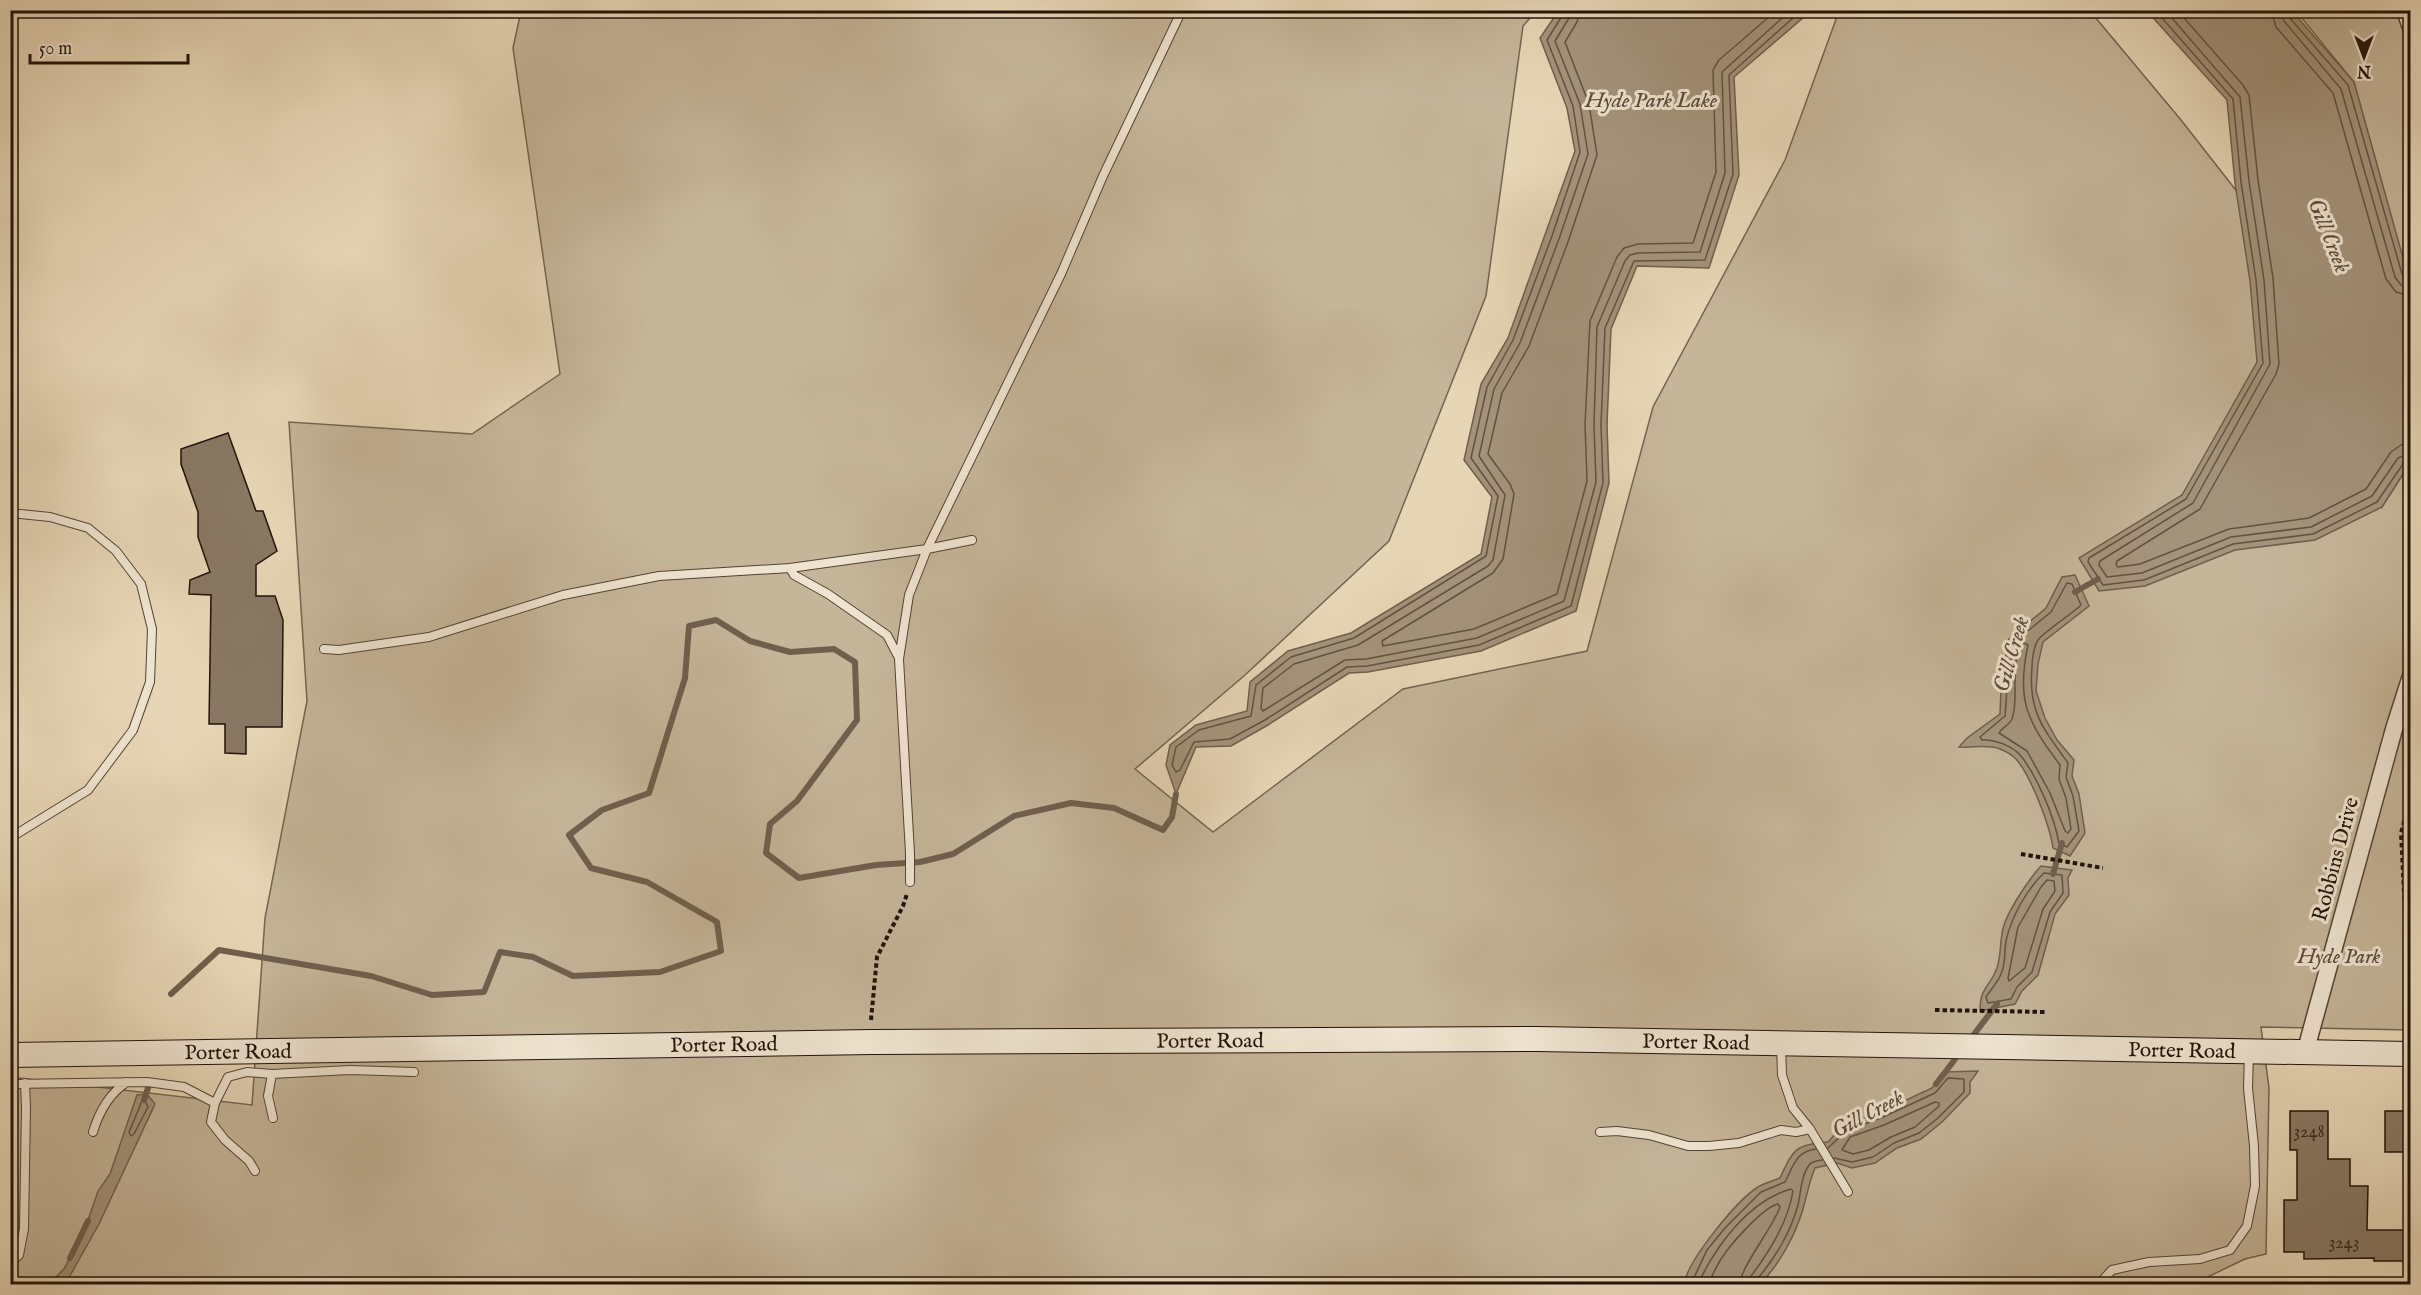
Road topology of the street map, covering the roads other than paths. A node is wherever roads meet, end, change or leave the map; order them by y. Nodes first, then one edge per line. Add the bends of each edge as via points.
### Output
1 (1182, 10) edge
2 (2405, 10) edge
3 (2410, 25) edge
4 (10, 513) edge
5 (972, 540) dead end
6 (927, 549) junction
7 (790, 568) junction
8 (324, 649) dead end
9 (899, 659) junction
10 (2410, 679) edge
11 (10, 836) edge
12 (910, 882) road end
13 (1781, 1044) junction
14 (2249, 1052) junction
15 (2305, 1053) junction
16 (2410, 1054) edge
17 (10, 1055) edge
18 (414, 1072) dead end
19 (272, 1074) junction
20 (127, 1082) junction
21 (24, 1083) junction
22 (10, 1084) edge
23 (215, 1103) junction
24 (273, 1118) dead end
25 (1810, 1129) junction
26 (93, 1132) dead end
27 (1600, 1132) dead end
28 (255, 1171) dead end
29 (1848, 1192) dead end
30 (10, 1263) edge
31 (2099, 1284) edge

1 - 6 lane via 1061,274
2 - 3 street
4 - 11 lane via 50,517 88,528 116,551 141,584 152,629 150,682 133,730 88,790
5 - 6 lane
6 - 7 lane
6 - 9 lane via 909,595
7 - 8 lane via 659,576 563,595 429,637
7 - 9 lane via 794,575 887,635
9 - 12 lane
10 - 15 street, Robbins Drive
13 - 14 main road, Porter Road
13 - 17 main road, Porter Road via 1537,1039 873,1042
13 - 25 lane via 1782,1075 1792,1108
14 - 15 main road, Porter Road
14 - 31 lane via 2255,1186 2247,1226 2230,1250 2200,1259 2149,1262 2112,1270
15 - 16 main road, Porter Road
18 - 19 lane
19 - 23 lane via 247,1072 228,1077
19 - 24 lane via 268,1096
20 - 21 lane
20 - 23 lane via 184,1087
20 - 26 lane via 111,1095
21 - 22 lane
21 - 30 lane via 24,1222 19,1255
23 - 28 lane via 212,1122
25 - 27 lane via 1781,1130 1739,1143 1709,1146 1688,1146 1649,1135
25 - 29 lane

